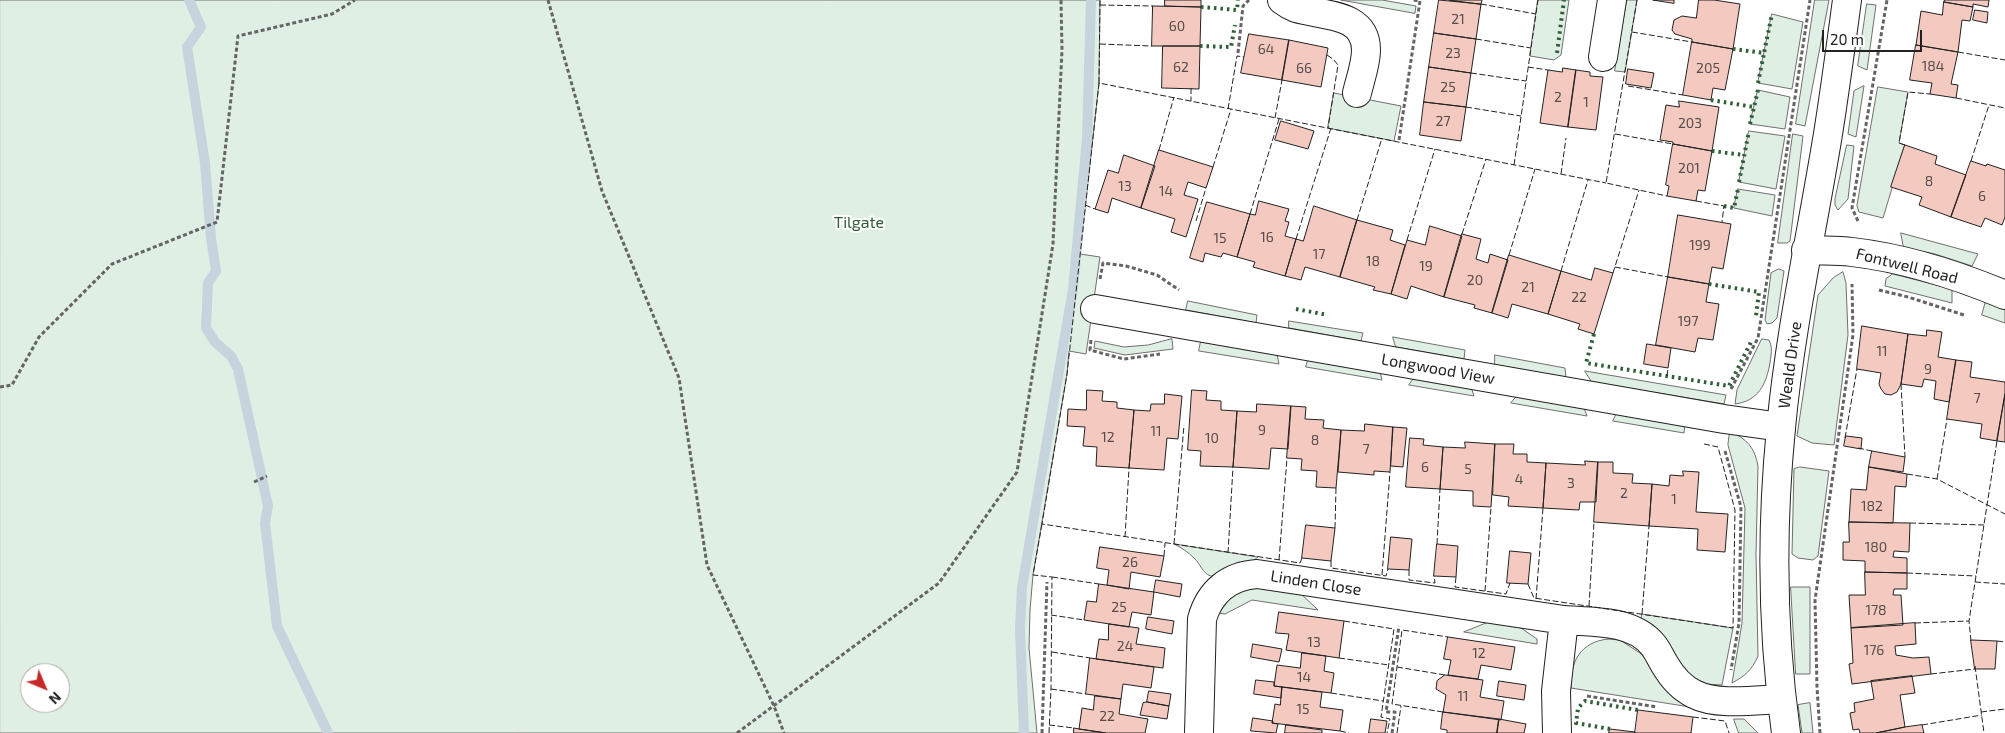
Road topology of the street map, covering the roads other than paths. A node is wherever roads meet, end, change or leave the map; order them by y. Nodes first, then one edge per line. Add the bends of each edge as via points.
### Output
1 (1282, 0) edge
2 (1612, 0) edge
3 (1848, 0) edge
4 (1603, 57) dead end
5 (1357, 93) dead end
6 (1806, 250) junction
7 (2005, 295) edge
8 (1096, 310) dead end
9 (1781, 427) junction
10 (1564, 620) junction
11 (1781, 698) junction
12 (1199, 733) edge
13 (1557, 733) edge
14 (1786, 733) edge

1 - 5 street via 1295,7 1339,16 1360,31 1366,51
2 - 4 street
3 - 6 street, Weald Drive via 1828,135
6 - 7 street, Fontwell Road via 1852,252 1904,262
6 - 9 street, Weald Drive
8 - 9 street, Longwood View
9 - 11 street, Weald Drive via 1773,576
10 - 11 street, Linden Close via 1603,623 1632,630 1653,645 1674,678 1708,700
10 - 12 street, Linden Close via 1257,574 1244,575 1221,586 1205,607
10 - 13 street via 1556,691
11 - 14 street, Weald Drive

